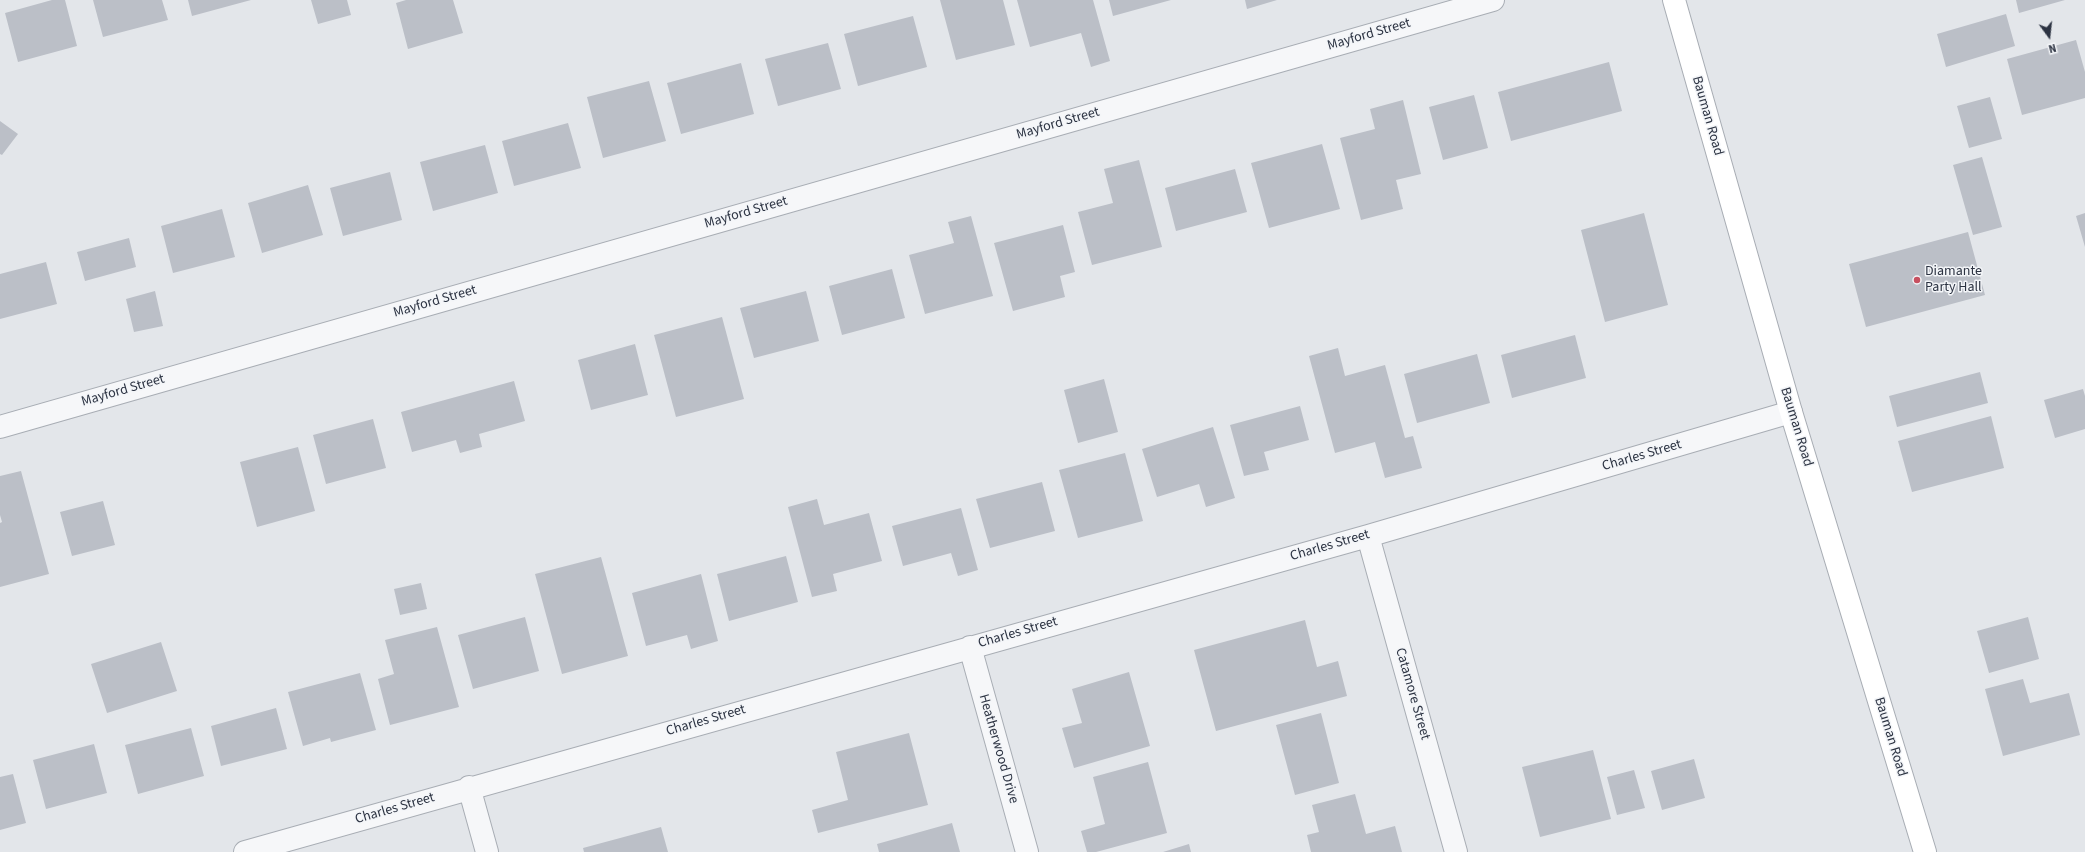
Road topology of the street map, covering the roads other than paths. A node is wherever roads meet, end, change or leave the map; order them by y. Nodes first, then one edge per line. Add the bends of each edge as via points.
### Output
1 (1493, 0) edge
2 (1674, 0) edge
3 (1791, 412) junction
4 (0, 427) edge
5 (1368, 536) junction
6 (970, 647) junction
7 (469, 788) junction
8 (245, 852) edge
9 (487, 852) edge
10 (1027, 852) edge
11 (1456, 852) edge
12 (1925, 852) edge

1 - 4 street, Mayford Street
2 - 3 street, Bauman Road
3 - 5 street, Charles Street
3 - 12 street, Bauman Road
5 - 6 street, Charles Street
5 - 11 street, Catamore Street
6 - 7 street, Charles Street
6 - 10 street, Heatherwood Drive
7 - 8 street, Charles Street
7 - 9 street

